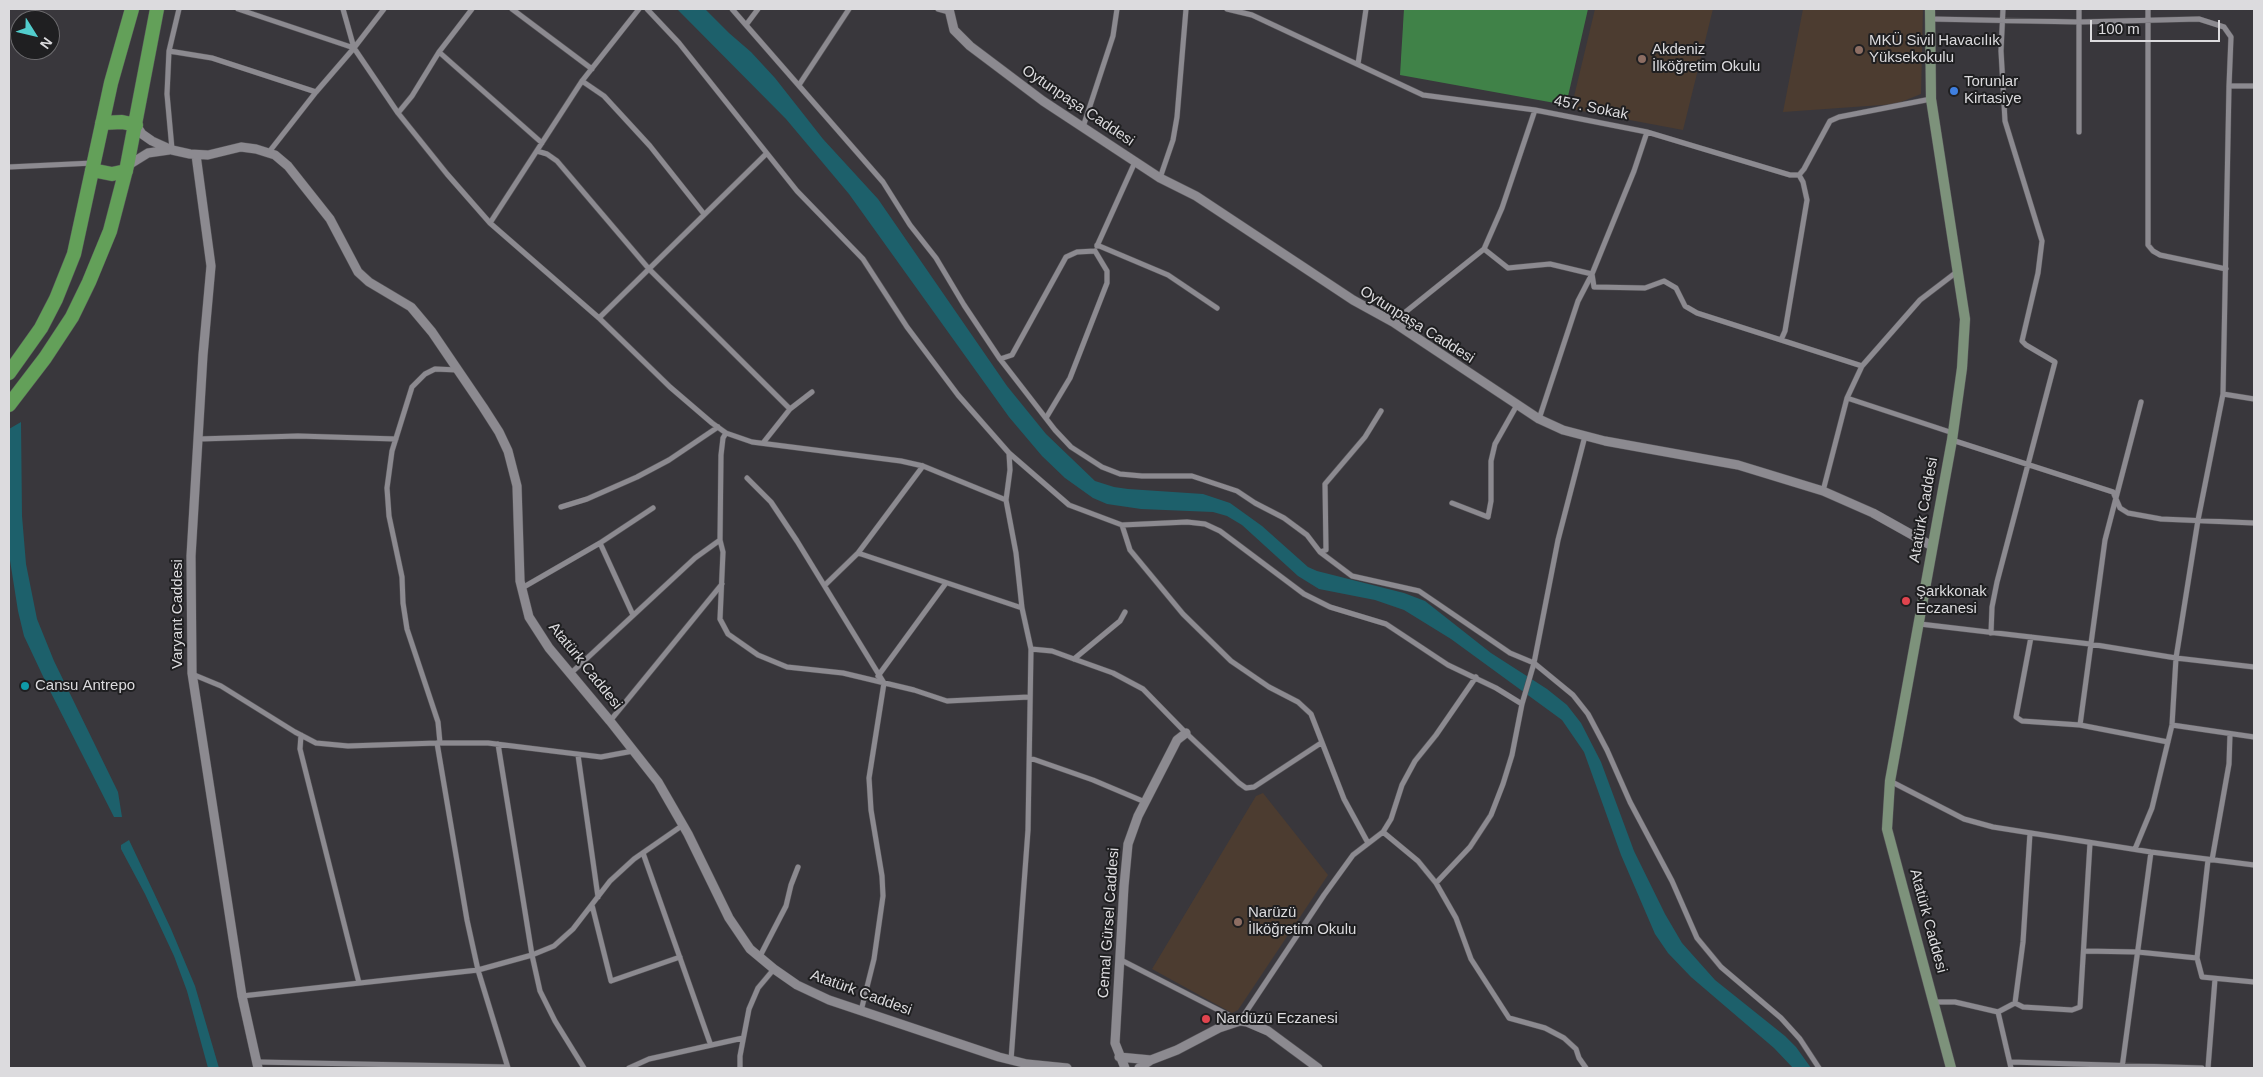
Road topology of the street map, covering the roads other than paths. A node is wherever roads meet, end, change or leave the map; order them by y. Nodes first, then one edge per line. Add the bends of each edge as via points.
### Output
1 (132, 9) edge
2 (157, 9) edge
3 (179, 9) edge
4 (238, 9) edge
5 (343, 9) edge
6 (384, 9) edge
7 (472, 9) edge
8 (512, 9) edge
9 (639, 9) edge
10 (647, 9) edge
11 (732, 9) edge
12 (758, 9) edge
13 (849, 9) edge
14 (938, 9) edge
15 (1117, 9) edge
16 (1186, 9) edge
17 (1227, 9) edge
18 (1366, 9) edge
19 (2004, 9) edge
20 (2079, 9) edge
21 (2148, 9) edge
22 (949, 10) edge
23 (1252, 12) edge
24 (1930, 14) edge
25 (2004, 20) junction
26 (2148, 20) junction
27 (2079, 22) junction
28 (746, 25) junction
29 (354, 48) junction
30 (169, 50) junction
31 (438, 52) junction
32 (1358, 64) junction
33 (592, 69) junction
34 (582, 81) junction
35 (798, 85) junction
36 (2230, 86) junction
37 (2254, 86) edge
38 (316, 92) junction
39 (1930, 99) junction
40 (1535, 110) junction
41 (398, 113) junction
42 (102, 123) junction
43 (136, 124) junction
44 (1083, 127) junction
45 (1647, 132) junction
46 (2078, 132) dead end
47 (542, 143) junction
48 (172, 150) junction
49 (537, 151) junction
50 (269, 152) junction
51 (766, 154) junction
52 (196, 155) junction
53 (1135, 162) junction
54 (93, 166) junction
55 (9, 167) edge
56 (127, 169) junction
57 (1799, 174) junction
58 (1160, 178) junction
59 (704, 214) junction
60 (490, 223) junction
61 (1097, 244) junction
62 (1484, 249) junction
63 (1095, 251) junction
64 (649, 269) junction
65 (2226, 269) junction
66 (1959, 271) junction
67 (1592, 274) junction
68 (1217, 308) dead end
69 (599, 318) junction
70 (1393, 322) junction
71 (1782, 340) junction
72 (1000, 359) junction
73 (1862, 366) junction
74 (459, 370) junction
75 (9, 373) edge
76 (812, 392) dead end
77 (2223, 394) junction
78 (1847, 398) junction
79 (2254, 399) edge
80 (2141, 402) dead end
81 (9, 405) edge
82 (1517, 405) junction
83 (790, 409) junction
84 (1381, 411) dead end
85 (1046, 418) junction
86 (1539, 419) junction
87 (718, 428) junction
88 (726, 433) junction
89 (1585, 436) junction
90 (1953, 437) junction
91 (199, 439) junction
92 (396, 439) junction
93 (764, 443) junction
94 (1009, 454) junction
95 (2026, 464) junction
96 (924, 466) junction
97 (747, 478) dead end
98 (1823, 491) junction
99 (1006, 500) junction
100 (2116, 500) junction
101 (1452, 503) dead end
102 (561, 506) dead end
103 (653, 508) dead end
104 (2198, 520) junction
105 (2254, 523) edge
106 (1122, 525) junction
107 (720, 540) junction
108 (600, 544) junction
109 (1932, 546) junction
110 (1320, 552) junction
111 (858, 553) junction
112 (946, 583) junction
113 (722, 584) junction
114 (825, 585) junction
115 (522, 588) junction
116 (1022, 608) junction
117 (1125, 612) dead end
118 (633, 615) junction
119 (1920, 624) junction
120 (1991, 633) junction
121 (2031, 637) junction
122 (2090, 644) junction
123 (1031, 649) junction
124 (2176, 658) junction
125 (1074, 659) junction
126 (1534, 663) junction
127 (2254, 667) edge
128 (192, 673) junction
129 (570, 674) junction
130 (878, 676) junction
131 (1476, 677) junction
132 (884, 683) junction
133 (1029, 697) junction
134 (1522, 704) junction
135 (610, 721) junction
136 (2080, 725) junction
137 (2172, 725) junction
138 (1186, 733) junction
139 (2230, 734) junction
140 (301, 735) junction
141 (2254, 737) edge
142 (438, 742) junction
143 (2168, 742) junction
144 (498, 744) junction
145 (1322, 744) junction
146 (633, 750) junction
147 (578, 755) junction
148 (1030, 758) junction
149 (1890, 781) junction
150 (1145, 802) junction
151 (683, 825) junction
152 (1383, 832) junction
153 (2030, 833) junction
154 (1368, 843) junction
155 (2090, 843) junction
156 (2135, 849) junction
157 (2151, 852) junction
158 (643, 853) junction
159 (2210, 860) junction
160 (2254, 865) edge
161 (798, 867) dead end
162 (1436, 883) junction
163 (598, 897) junction
164 (592, 905) junction
165 (2084, 950) junction
166 (2138, 952) junction
167 (532, 955) junction
168 (680, 957) junction
169 (759, 958) junction
170 (2197, 958) junction
171 (1119, 959) junction
172 (774, 969) junction
173 (478, 970) junction
174 (2215, 979) junction
175 (2254, 982) edge
176 (359, 983) junction
177 (242, 996) junction
178 (1935, 1002) junction
179 (2015, 1003) junction
180 (861, 1011) junction
181 (1998, 1012) junction
182 (1240, 1021) junction
183 (743, 1038) junction
184 (710, 1043) junction
185 (1119, 1057) junction
186 (1011, 1060) junction
187 (1151, 1060) junction
188 (2011, 1062) junction
189 (257, 1065) edge
190 (2123, 1066) edge
191 (508, 1068) edge
192 (584, 1068) edge
193 (628, 1068) edge
194 (740, 1068) edge
195 (1067, 1068) edge
196 (1125, 1068) edge
197 (1139, 1068) edge
198 (1318, 1068) edge
199 (1586, 1068) edge
200 (1819, 1068) edge
201 (1951, 1068) edge
202 (2012, 1068) edge
203 (2202, 1068) edge
204 (2208, 1068) edge

1 - 42 highway
2 - 43 highway
3 - 30 street
4 - 29 street
5 - 29 street
6 - 29 street
7 - 31 street
8 - 33 street
9 - 33 street
10 - 51 street via 679,43
11 - 28 street
12 - 28 street
13 - 35 street
14 - 22 street
15 - 44 street via 1113,36
16 - 58 street via 1177,117
17 - 23 street, 457. Sokak
18 - 32 street
19 - 25 street
20 - 27 street
21 - 26 street
22 - 44 street, Oytunpaşa Caddesi via 954,30 970,46 1042,101
23 - 32 street, 457. Sokak
24 - 25 street
24 - 39 main road, Atatürk Caddesi
25 - 27 street
25 - 95 street via 2001,51 2005,121 2042,241 2022,341 2055,362 2040,426
26 - 27 street
26 - 36 street via 2199,20 2224,27 2231,37
26 - 65 street via 2148,245 2160,255
27 - 46 street
28 - 35 street
29 - 38 street
29 - 41 street
30 - 38 street via 212,58
30 - 48 street via 167,94
31 - 41 street
31 - 47 street
32 - 40 street, 457. Sokak via 1423,95
33 - 34 street
34 - 47 street
34 - 59 street via 604,96 650,146
35 - 72 street via 884,182
36 - 37 street
36 - 65 street
38 - 50 street
39 - 57 street via 1830,121
39 - 66 main road, Atatürk Caddesi
40 - 45 street, 457. Sokak
40 - 62 street via 1502,208
41 - 60 street
42 - 43 highway
42 - 54 highway
43 - 48 street via 142,134
43 - 56 highway
44 - 53 street, Oytunpaşa Caddesi
45 - 57 street, 457. Sokak via 1783,173
45 - 67 street
47 - 49 street
48 - 52 street, Atatürk Caddesi
48 - 56 street via 148,153
49 - 60 street
49 - 64 street via 557,161
50 - 52 street, Atatürk Caddesi via 242,147
50 - 74 street, Atatürk Caddesi via 288,166 325,212 358,272 411,307
51 - 59 street
51 - 94 street via 863,259 913,335 958,395
52 - 91 street, Varyant Caddesi via 211,266
53 - 58 street, Oytunpaşa Caddesi
53 - 61 street
54 - 55 street
54 - 56 highway via 112,174
54 - 75 highway via 82,227 67,275 41,328
56 - 81 highway via 110,230 72,317
57 - 71 street via 1807,200
58 - 70 street, Oytunpaşa Caddesi via 1196,196 1352,300
59 - 64 street
60 - 69 street
61 - 63 street
61 - 68 street via 1168,275
62 - 67 street via 1508,268 1550,264
62 - 70 street
63 - 72 street via 1077,252 1066,257 1012,355
63 - 85 street via 1107,271 1108,283 1070,378
64 - 69 street
64 - 83 street
65 - 77 street
66 - 73 street via 1920,300
66 - 90 main road, Atatürk Caddesi via 1965,319
67 - 71 street via 1594,287 1645,288 1664,281 1676,288 1684,306 1697,313
67 - 86 street via 1578,301
69 - 87 street
70 - 82 street, Oytunpaşa Caddesi
71 - 73 street
72 - 85 street
73 - 78 street
74 - 92 street via 435,369 416,382
74 - 115 street, Atatürk Caddesi via 499,432 515,476
76 - 83 street
77 - 79 street
77 - 104 street
78 - 90 street
78 - 98 street
80 - 100 street
82 - 86 street, Oytunpaşa Caddesi
82 - 101 street via 1495,444 1488,517
83 - 93 street
84 - 110 street via 1366,437 1325,484 1326,550
85 - 110 street via 1071,447 1102,467 1127,475 1192,476 1231,488 1284,518 1307,535
86 - 89 street, Oytunpaşa Caddesi
87 - 88 street
87 - 102 street via 637,477 603,493
88 - 93 street
88 - 107 street via 720,455
89 - 98 street, Oytunpaşa Caddesi via 1738,465
89 - 126 street via 1558,540
90 - 95 street
90 - 109 main road, Atatürk Caddesi
91 - 92 street via 298,436
91 - 128 street, Varyant Caddesi via 192,556
92 - 142 street via 388,476 389,516 402,577 407,630 438,722
93 - 96 street
94 - 99 street
94 - 106 street via 1070,505
95 - 100 street via 2095,484 2113,492
95 - 120 street via 1997,582
96 - 99 street
96 - 111 street
97 - 114 street via 771,502
98 - 109 street, Oytunpaşa Caddesi via 1873,513
99 - 116 street
100 - 104 street via 2128,513 2161,519
100 - 122 street via 2105,540
103 - 108 street
104 - 105 street
104 - 124 street
106 - 131 street via 1205,524 1220,531 1304,594 1330,607 1386,624 1448,665
106 - 145 street via 1130,550 1183,614 1231,661 1298,702 1311,714
107 - 113 street
107 - 118 street via 695,558
108 - 115 street
108 - 118 street
109 - 119 main road, Atatürk Caddesi
110 - 126 street via 1352,576 1419,591 1510,653
111 - 112 street
111 - 114 street
112 - 116 street
112 - 130 street
113 - 132 street via 720,619 728,634 758,655 787,667 843,673
113 - 135 street
114 - 130 street
115 - 129 street, Atatürk Caddesi via 534,626
116 - 123 street
117 - 125 street via 1120,621
118 - 129 street
119 - 120 street
119 - 149 main road, Atatürk Caddesi
120 - 121 street
121 - 122 street
121 - 136 street via 2016,717 2022,721
122 - 124 street
122 - 136 street
123 - 125 street via 1052,651
123 - 133 street
124 - 127 street
124 - 137 street
125 - 138 street via 1113,673 1143,689
126 - 134 street
126 - 200 street via 1573,695 1588,714 1697,938 1721,968 1781,1018
128 - 140 street via 221,686
128 - 177 street, Varyant Caddesi
129 - 135 street, Atatürk Caddesi
130 - 132 street
131 - 134 street
131 - 152 street via 1415,761
132 - 133 street via 947,701
132 - 180 street via 869,778 883,896 874,959
133 - 148 street
134 - 162 street via 1512,755 1491,815 1470,847
135 - 146 street, Atatürk Caddesi
136 - 143 street
137 - 139 street
137 - 143 street
138 - 145 street via 1246,788 1254,787
138 - 150 street, Cemal Gürsel Caddesi via 1177,740
139 - 141 street
139 - 159 street via 2229,764
140 - 142 street via 316,743 348,746
140 - 176 street via 300,749
142 - 144 street
142 - 173 street
143 - 156 street via 2152,808
144 - 147 street
144 - 167 street
145 - 154 street via 1344,799
146 - 147 street via 601,757
146 - 151 street, Atatürk Caddesi via 658,782
147 - 163 street
148 - 150 street
148 - 186 street via 1028,830
149 - 153 street via 1964,819
149 - 178 main road, Atatürk Caddesi via 1887,829
150 - 171 street, Cemal Gürsel Caddesi via 1128,844
151 - 158 street
151 - 169 street, Atatürk Caddesi via 729,918
152 - 154 street
152 - 162 street via 1418,861
153 - 155 street
153 - 179 street via 2023,942
154 - 182 street via 1353,855 1329,887
155 - 156 street
155 - 165 street
156 - 157 street
157 - 159 street
157 - 166 street
158 - 163 street via 610,881
158 - 168 street
159 - 160 street
159 - 170 street
161 - 169 street via 786,906
162 - 199 street via 1456,918 1471,959 1509,1018 1545,1028 1564,1038 1576,1049
163 - 164 street
164 - 167 street via 554,946
164 - 168 street via 611,981
165 - 166 street
165 - 179 street via 2080,1007 2072,1010
166 - 170 street
166 - 190 street
167 - 173 street
167 - 192 street via 540,991
168 - 184 street
169 - 172 street, Atatürk Caddesi
170 - 174 street via 2202,977
171 - 182 street
171 - 185 street, Cemal Gürsel Caddesi via 1115,1043
172 - 180 street, Atatürk Caddesi via 808,992
172 - 183 street via 755,995
173 - 176 street
173 - 191 street
174 - 175 street
174 - 204 street
176 - 177 street
177 - 189 street, Varyant Caddesi
178 - 181 street via 1956,1002
178 - 201 main road, Atatürk Caddesi
179 - 181 street
180 - 186 street, Atatürk Caddesi
181 - 188 street
182 - 187 street
182 - 198 street via 1268,1031
183 - 184 street
183 - 194 street
184 - 193 street
185 - 187 street
185 - 196 street, Cemal Gürsel Caddesi
186 - 195 street, Atatürk Caddesi
187 - 197 street
188 - 190 street
188 - 202 street
189 - 191 street
190 - 203 street

